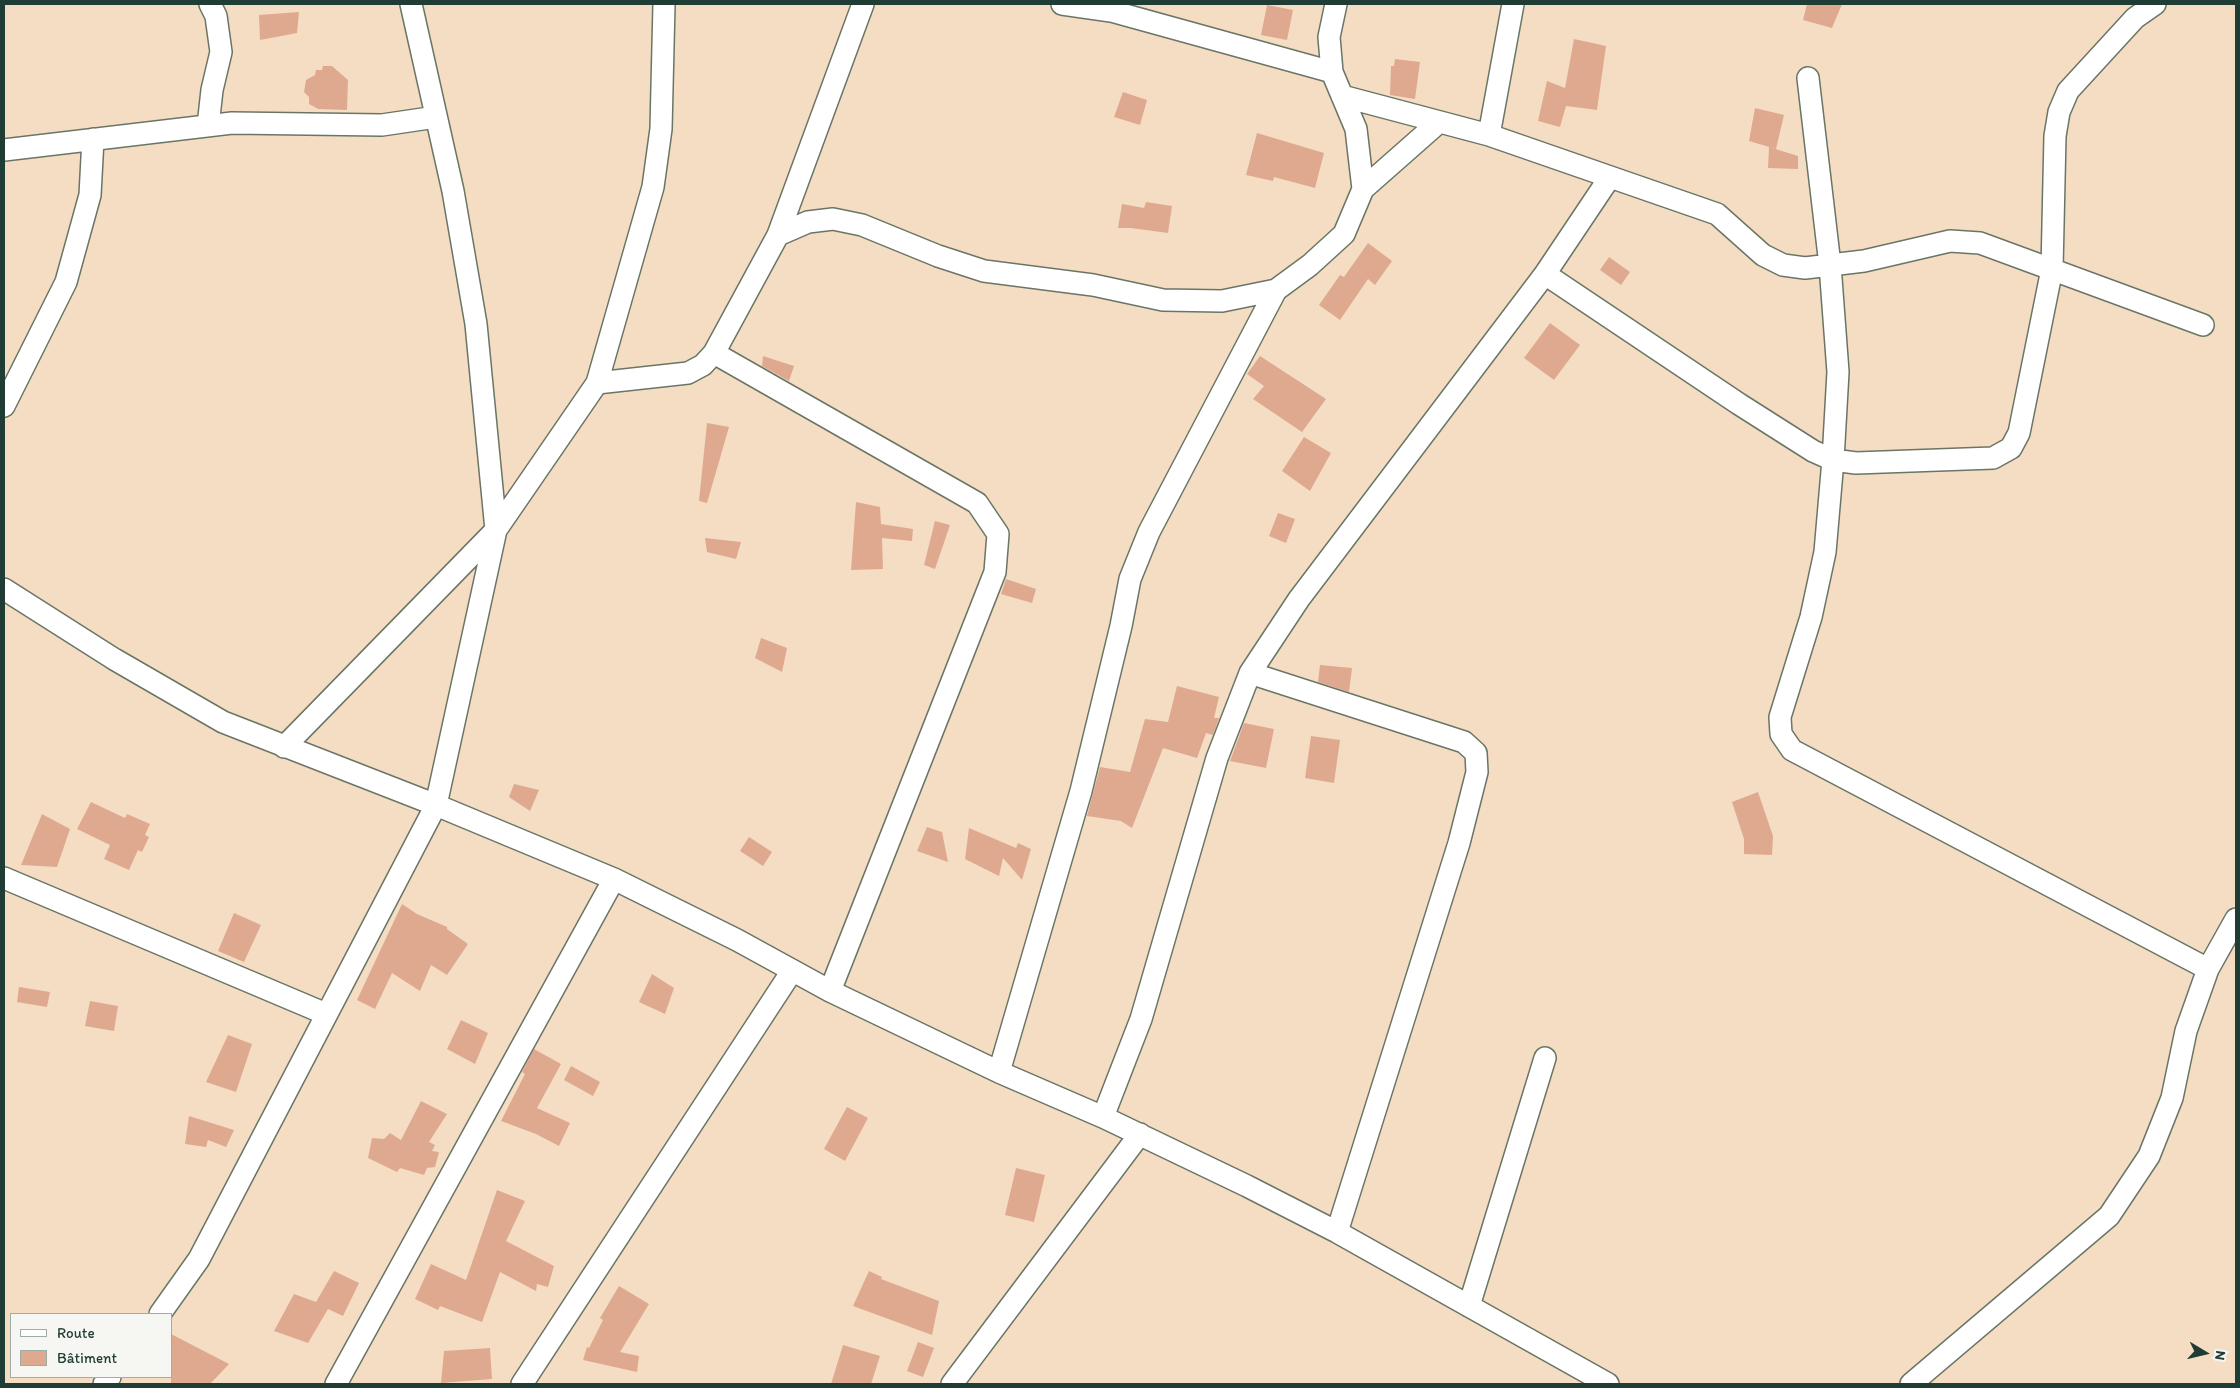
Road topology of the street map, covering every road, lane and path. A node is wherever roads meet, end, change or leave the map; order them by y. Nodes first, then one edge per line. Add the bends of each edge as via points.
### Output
1 (210, 4) edge
2 (411, 4) edge
3 (664, 4) edge
4 (863, 4) edge
5 (1062, 4) edge
6 (1336, 4) edge
7 (1513, 4) edge
8 (2155, 4) edge
9 (1332, 72) junction
10 (1808, 78) dead end
11 (1342, 96) junction
12 (436, 118) junction
13 (1439, 122) junction
14 (208, 126) junction
15 (1489, 135) junction
16 (93, 139) junction
17 (4, 150) edge
18 (1610, 177) junction
19 (1363, 189) junction
20 (778, 235) junction
21 (1830, 265) junction
22 (2052, 269) junction
23 (1545, 274) junction
24 (1276, 290) junction
25 (2203, 325) dead end
26 (714, 353) junction
27 (597, 382) junction
28 (4, 406) edge
29 (1834, 460) junction
30 (496, 530) junction
31 (4, 589) edge
32 (1250, 673) junction
33 (284, 747) junction
34 (436, 805) junction
35 (4, 878) edge
36 (614, 879) junction
37 (2236, 919) edge
38 (2208, 969) junction
39 (792, 971) junction
40 (830, 991) junction
41 (326, 1014) junction
42 (1545, 1058) dead end
43 (999, 1072) junction
44 (1103, 1117) junction
45 (1140, 1134) junction
46 (1337, 1232) junction
47 (1469, 1306) junction
48 (161, 1313) edge
49 (336, 1384) edge
50 (522, 1384) edge
51 (952, 1384) edge
52 (1608, 1384) edge
53 (1911, 1384) edge

1 - 14 street via 216,16 221,52
2 - 12 street
3 - 27 street via 661,128 653,187
4 - 20 street
5 - 9 street via 1111,12
6 - 9 street via 1329,37
7 - 15 street
8 - 22 street via 2134,18 2068,91 2059,112 2055,136
9 - 11 street
10 - 21 street
11 - 13 street
11 - 19 street via 1356,129
12 - 14 street via 382,126 232,123
12 - 30 street via 453,191 476,324
13 - 15 street
13 - 19 street
14 - 16 street
15 - 18 street
16 - 17 street
16 - 28 street via 90,195 66,282
18 - 21 street via 1717,214 1763,255 1783,265 1805,268
18 - 23 street
19 - 24 street via 1344,234
20 - 24 street via 808,222 833,219 862,225 984,271 1093,285 1163,300 1222,301
20 - 26 street
21 - 22 street via 1864,261 1950,241 1980,243
21 - 29 street via 1838,372
22 - 25 street
22 - 29 street via 2019,433 2011,448 1993,458 1856,463
23 - 29 street via 1739,404 1813,451
23 - 32 street via 1298,599
24 - 43 street via 1149,532 1130,579 1081,791
26 - 27 street via 703,365 688,373
26 - 40 street via 977,503 998,534 995,572
27 - 30 street
29 - 38 street via 1825,552 1811,617 1780,716 1781,734 1792,750
30 - 33 street
30 - 34 street
31 - 33 street via 180,698 223,722
32 - 44 street via 1218,758 1141,1019
32 - 46 street via 1464,742 1476,753 1477,772 1460,843
33 - 34 street
34 - 36 street
34 - 41 street
35 - 41 street
36 - 39 street
36 - 49 street
37 - 38 street
38 - 53 street via 2186,1031 2172,1098 2149,1156 2109,1216
39 - 40 street
39 - 50 street
40 - 43 street
41 - 48 street via 199,1259
42 - 47 street
43 - 44 street
44 - 45 street
45 - 46 street
45 - 51 street
46 - 47 street
47 - 52 street

